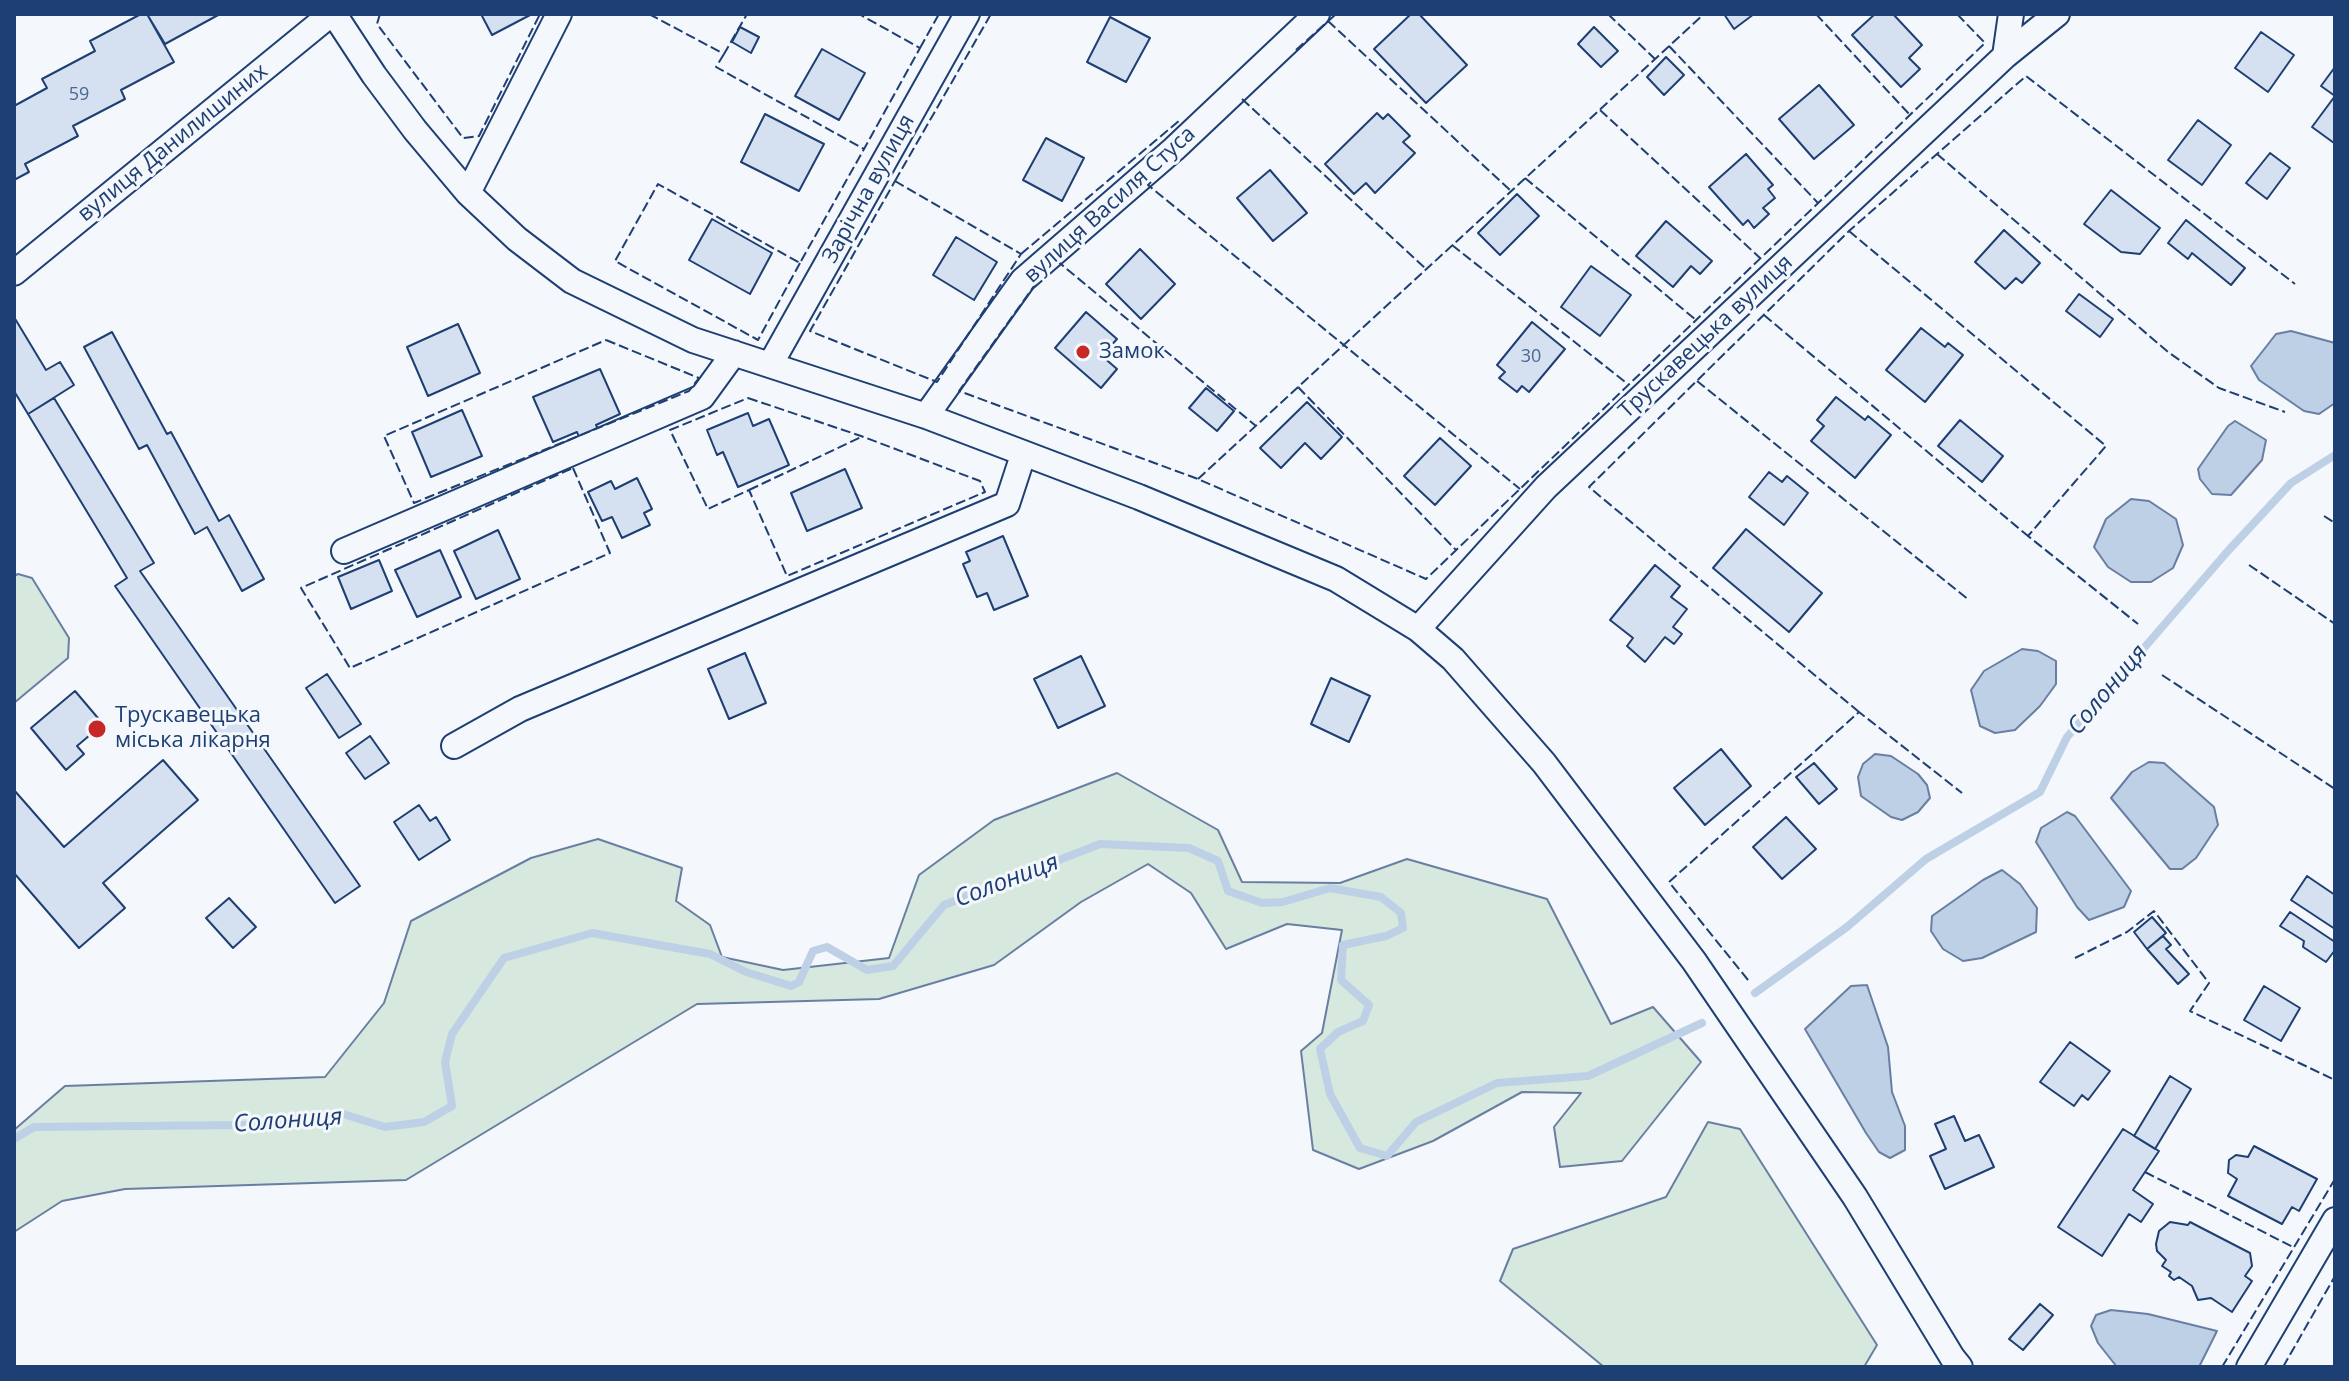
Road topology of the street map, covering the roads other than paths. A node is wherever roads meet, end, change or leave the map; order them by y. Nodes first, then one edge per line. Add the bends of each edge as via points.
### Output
1 (333, 14) edge
2 (559, 14) edge
3 (967, 14) edge
4 (1317, 14) edge
5 (2011, 14) edge
6 (2057, 14) edge
7 (2005, 56) junction
8 (468, 193) junction
9 (14, 273) edge
10 (734, 353) junction
11 (770, 365) junction
12 (926, 416) junction
13 (1023, 455) junction
14 (344, 551) dead end
15 (1418, 629) junction
16 (454, 746) dead end
17 (2335, 1220) edge
18 (1960, 1367) edge
19 (2249, 1367) edge

1 - 8 street via 407,119
1 - 9 street, вулиця Данилишиних
2 - 8 street
3 - 11 street, Зарічна вулиця
4 - 12 street, вулиця Василя Стуса via 1174,149 1023,280
5 - 7 street
6 - 7 street, Трускавецька вулиця
7 - 15 street, Трускавецька вулиця via 1546,487
8 - 10 street via 572,281 693,340
10 - 11 street
10 - 14 street via 702,397
11 - 12 street
12 - 13 street
13 - 15 street via 1336,579
13 - 16 street via 1007,504 520,709
15 - 18 street via 1453,659 1544,763 1694,961 1855,1197
17 - 19 street

